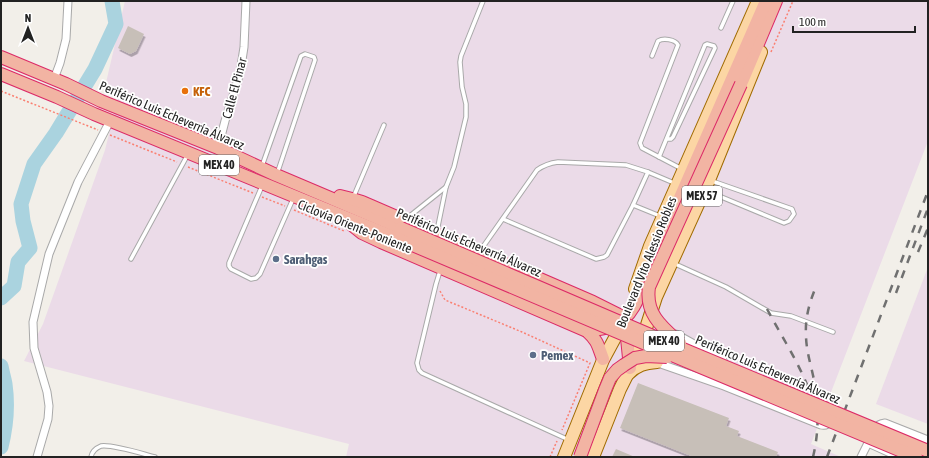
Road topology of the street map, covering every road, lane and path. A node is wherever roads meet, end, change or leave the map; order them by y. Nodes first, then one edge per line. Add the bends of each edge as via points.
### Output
1 (68, 1) edge
2 (483, 1) edge
3 (733, 1) edge
4 (776, 1) edge
5 (782, 1) edge
6 (245, 2) edge
7 (758, 2) edge
8 (720, 28) dead end
9 (652, 56) dead end
10 (1, 57) edge
11 (1, 74) edge
12 (54, 79) junction
13 (1, 91) edge
14 (110, 121) junction
15 (384, 125) dead end
16 (103, 132) junction
17 (667, 139) junction
18 (218, 148) junction
19 (189, 153) junction
20 (659, 157) junction
21 (182, 164) junction
22 (261, 168) junction
23 (684, 170) junction
24 (648, 172) junction
25 (276, 175) junction
26 (263, 183) junction
27 (677, 184) junction
28 (707, 185) junction
29 (446, 188) junction
30 (258, 195) junction
31 (323, 195) junction
32 (294, 196) junction
33 (352, 199) junction
34 (633, 206) junction
35 (289, 208) junction
36 (344, 217) junction
37 (663, 218) junction
38 (502, 219) junction
39 (400, 229) junction
40 (347, 232) dead end
41 (436, 235) junction
42 (479, 253) junction
43 (131, 259) dead end
44 (672, 262) junction
45 (441, 268) junction
46 (436, 284) junction
47 (656, 297) junction
48 (593, 302) junction
49 (625, 318) junction
50 (668, 330) junction
51 (587, 331) junction
52 (833, 332) dead end
53 (638, 353) junction
54 (688, 357) junction
55 (603, 359) junction
56 (657, 362) junction
57 (628, 372) junction
58 (595, 380) junction
59 (620, 389) junction
60 (559, 436) junction
61 (928, 440) edge
62 (571, 441) junction
63 (868, 443) junction
64 (928, 451) edge
65 (38, 457) edge
66 (91, 457) edge
67 (156, 457) edge
68 (550, 457) edge
69 (564, 457) edge
70 (580, 457) edge
71 (594, 457) edge
72 (861, 457) edge
73 (899, 457) edge
74 (916, 457) edge

1 - 12 street via 66,39
2 - 29 lane via 461,56 466,117 454,167
3 - 8 lane
4 - 54 highway, bridge via 649,287 651,311
5 - 28 main road, Boulevard Vito Alessio Robles / MEX 57
6 - 18 street, Calle El Pinar via 244,47 240,73
7 - 23 main road, Boulevard Vito Alessio Robles / MEX 57
7 - 49 highway via 636,300
9 - 20 lane via 659,40 676,42 678,45 640,143 642,148
10 - 12 highway, Periférico Luis Echeverría Álvarez / MEX 40
11 - 14 highway, Periférico Luis Echeverría Álvarez / MEX 40
12 - 18 highway, Periférico Luis Echeverría Álvarez / MEX 40 via 101,101
13 - 16 path, Ciclovía Oriente-Poniente
14 - 16 street
14 - 19 highway, Periférico Luis Echeverría Álvarez / MEX 40
15 - 33 lane
16 - 21 path, Ciclovía Oriente-Poniente
16 - 65 street via 78,182 49,254 33,322 34,348 49,406
17 - 17 lane via 705,45 714,46 673,137
17 - 20 lane
18 - 22 highway, Periférico Luis Echeverría Álvarez / MEX 40
19 - 21 lane
19 - 26 highway, Periférico Luis Echeverría Álvarez / MEX 40
20 - 23 lane
21 - 30 path, Ciclovía Oriente-Poniente
21 - 43 lane
22 - 25 highway, Periférico Luis Echeverría Álvarez / MEX 40
22 - 25 lane via 301,56 305,54 314,57
23 - 27 main road, Boulevard Vito Alessio Robles / MEX 57
24 - 27 lane
24 - 34 lane
24 - 38 lane via 618,164 551,163 537,170
25 - 31 highway, Periférico Luis Echeverría Álvarez / MEX 40
26 - 30 lane
26 - 32 highway, Periférico Luis Echeverría Álvarez / MEX 40
27 - 37 main road, Boulevard Vito Alessio Robles / MEX 57
28 - 28 lane via 784,223 790,221 794,214 792,209
28 - 44 main road, Boulevard Vito Alessio Robles / MEX 57
29 - 39 lane
29 - 41 lane
30 - 35 path, Ciclovía Oriente-Poniente
30 - 35 lane via 229,263 231,269 252,279 260,274
31 - 33 highway
31 - 39 highway, Periférico Luis Echeverría Álvarez / MEX 40
32 - 35 lane
32 - 36 highway, Periférico Luis Echeverría Álvarez / MEX 40
33 - 39 highway
34 - 37 lane
34 - 38 lane via 607,255 596,259
35 - 40 path, Ciclovía Oriente-Poniente
36 - 39 highway, Periférico Luis Echeverría Álvarez / MEX 40
36 - 45 highway via 362,233
37 - 49 main road, Boulevard Vito Alessio Robles / MEX 57 via 650,246
38 - 42 lane
39 - 41 highway
39 - 54 highway, Periférico Luis Echeverría Álvarez / MEX 40, bridge
41 - 42 highway
42 - 48 highway
44 - 47 main road, Boulevard Vito Alessio Robles / MEX 57
44 - 52 lane via 726,287 771,313 791,316
45 - 46 lane
45 - 51 highway
46 - 60 lane via 417,362 422,373
46 - 60 path via 445,300 590,363
47 - 50 street via 659,318
47 - 53 main road, Boulevard Vito Alessio Robles / MEX 57
48 - 49 highway
48 - 51 highway via 596,308 596,321
49 - 51 highway via 616,325
49 - 53 main road
49 - 55 main road, Boulevard Vito Alessio Robles / MEX 57
49 - 57 highway
50 - 56 street via 663,330 654,339 652,351
50 - 56 street, Periférico Luis Echeverría Álvarez via 719,358 829,405 835,412 833,418 824,426
51 - 55 highway via 594,338
53 - 56 street, Periférico Luis Echeverría Álvarez
53 - 57 main road, Boulevard Vito Alessio Robles / MEX 57
54 - 64 highway, Periférico Luis Echeverría Álvarez / MEX 40, bridge
54 - 70 highway, bridge via 634,358 617,370 610,378
54 - 74 highway, Periférico Luis Echeverría Álvarez / MEX 40, bridge
55 - 58 main road, Boulevard Vito Alessio Robles / MEX 57
56 - 57 main road via 640,365
57 - 59 main road, Boulevard Vito Alessio Robles / MEX 57
58 - 59 main road via 608,380
58 - 62 main road, Boulevard Vito Alessio Robles
59 - 71 main road, Boulevard Vito Alessio Robles
60 - 62 lane
60 - 68 path
61 - 63 street via 885,423 876,426
62 - 69 main road, Boulevard Vito Alessio Robles
63 - 72 street
63 - 73 street
66 - 67 lane via 95,449 101,446

